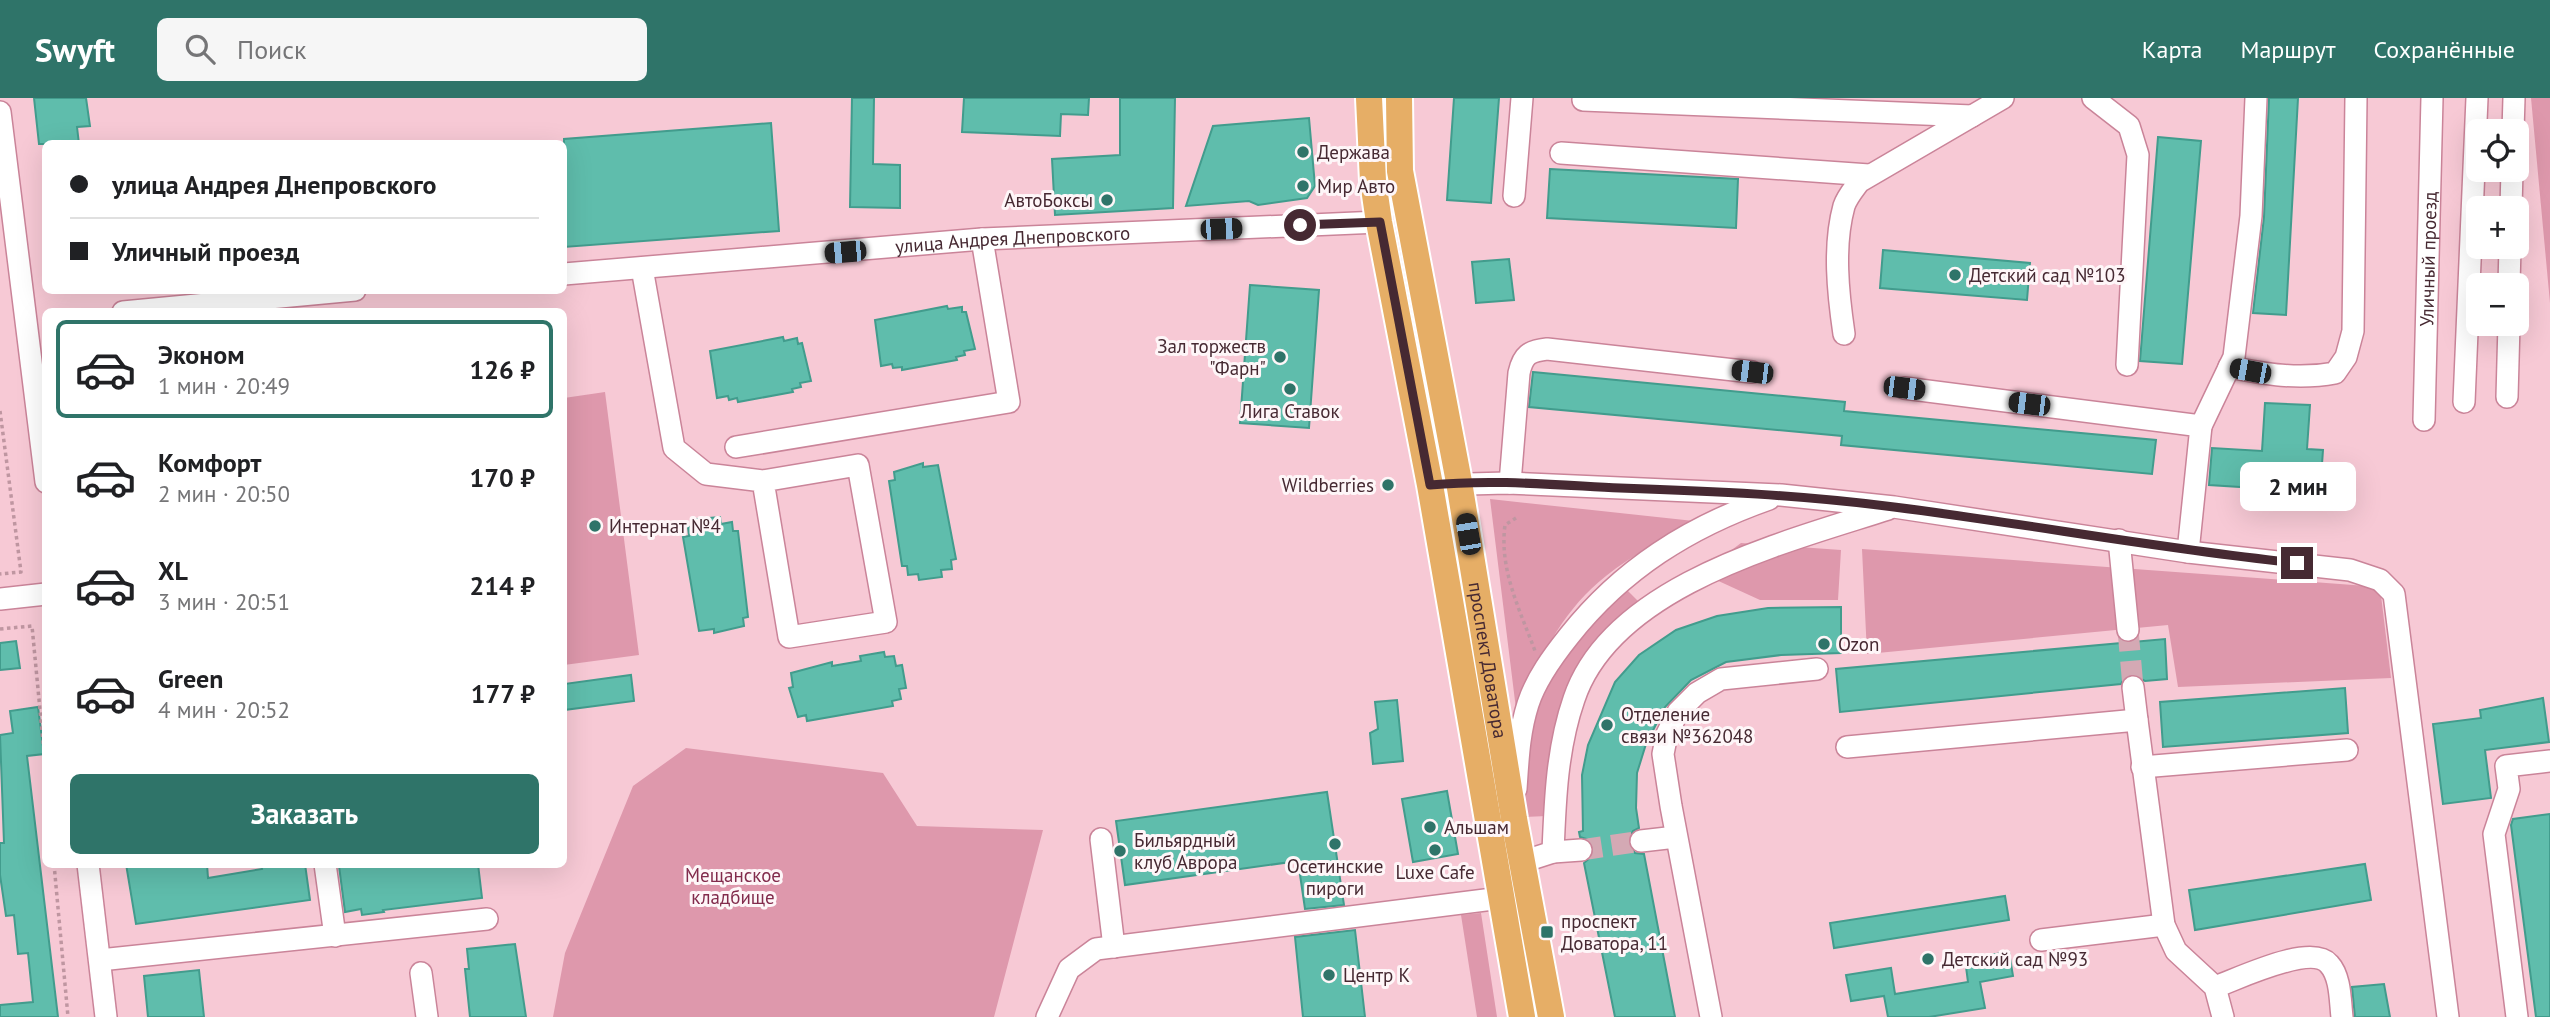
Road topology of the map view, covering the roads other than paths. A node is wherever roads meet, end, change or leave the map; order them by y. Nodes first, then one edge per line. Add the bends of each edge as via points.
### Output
1 (1369, 98) edge
2 (1399, 98) edge
3 (1522, 98) edge
4 (2003, 98) edge
5 (2093, 98) edge
6 (2256, 98) edge
7 (2356, 98) edge
8 (2432, 98) edge
9 (2477, 98) edge
10 (2514, 98) edge
11 (1583, 100) edge
12 (0, 112) edge
13 (1972, 116) junction
14 (2513, 119) edge
15 (2, 146) edge
16 (1562, 153) dead end
17 (1870, 174) junction
18 (1514, 196) dead end
19 (1380, 222) junction
20 (982, 239) junction
21 (642, 268) junction
22 (567, 274) edge
23 (256, 294) edge
24 (156, 298) edge
25 (132, 308) edge
26 (36, 325) edge
27 (1844, 334) dead end
28 (2508, 336) edge
29 (2127, 365) dead end
30 (2229, 367) junction
31 (1752, 372) dead end
32 (1904, 388) dead end
33 (2507, 397) dead end
34 (2464, 402) dead end
35 (42, 419) edge
36 (2424, 420) dead end
37 (2201, 426) junction
38 (736, 447) dead end
39 (763, 481) junction
40 (1459, 482) junction
41 (1510, 483) junction
42 (1430, 485) junction
43 (1782, 495) junction
44 (1894, 507) junction
45 (2119, 540) junction
46 (2188, 551) junction
47 (42, 594) edge
48 (0, 599) edge
49 (2128, 629) tunnel mouth
50 (1817, 670) dead end
51 (2133, 687) tunnel mouth
52 (2137, 720) junction
53 (1847, 747) dead end
54 (2347, 750) dead end
55 (2550, 761) edge
56 (2142, 767) junction
57 (1514, 819) junction
58 (1676, 837) junction
59 (1101, 839) dead end
60 (1641, 841) tunnel mouth
61 (1581, 849) tunnel mouth
62 (1553, 852) junction
63 (1522, 862) junction
64 (88, 868) edge
65 (326, 868) edge
66 (1502, 898) junction
67 (487, 919) dead end
68 (2164, 925) junction
69 (335, 936) junction
70 (2041, 940) dead end
71 (1114, 947) junction
72 (100, 961) junction
73 (421, 973) dead end
74 (2215, 987) junction
75 (106, 1017) edge
76 (427, 1017) edge
77 (1047, 1017) edge
78 (1522, 1017) edge
79 (1551, 1017) edge
80 (1711, 1017) edge
81 (2223, 1017) edge
82 (2342, 1017) edge
83 (2448, 1017) edge
84 (2517, 1017) edge

1 - 19 main road, проспект Доватора
2 - 40 main road, проспект Доватора via 1400,171
3 - 18 street
4 - 13 street
5 - 29 street via 2129,126 2138,155
6 - 30 street via 2251,216 2234,357
7 - 30 street via 2353,331 2346,357 2335,373 2309,378
8 - 36 street, Уличный проезд
9 - 34 street
10 - 14 street
11 - 13 street
12 - 15 street
13 - 17 street
15 - 26 street
16 - 17 street
17 - 27 street via 1845,203 1838,288
19 - 20 street, улица Андрея Днепровского
19 - 42 main road, проспект Доватора
20 - 21 street, улица Андрея Днепровского
20 - 38 street via 1009,402
21 - 22 street, улица Андрея Днепровского
21 - 39 street via 674,448 706,474
23 - 24 street
24 - 25 street
26 - 35 street
28 - 33 street
30 - 37 street
31 - 41 street via 1548,349 1531,351 1522,359 1519,373
32 - 37 street
37 - 46 street
39 - 39 street via 858,466 886,622 789,638
40 - 41 street
40 - 42 street
40 - 57 main road, проспект Доватора
41 - 43 street
42 - 66 main road, проспект Доватора
43 - 44 street
43 - 57 street via 1725,514 1686,534 1621,579 1597,602 1555,653 1528,703 1519,744
44 - 45 street
44 - 62 street via 1762,550 1652,602 1619,632 1597,656 1575,696 1559,752
45 - 46 street
45 - 49 street
46 - 83 street via 2350,570 2380,580 2394,594
47 - 48 street
50 - 58 street via 1721,679 1678,712 1663,754
51 - 52 street
52 - 53 street
52 - 56 street
54 - 56 street
55 - 84 street via 2506,766 2509,789 2494,834
56 - 68 street
57 - 63 main road, проспект Доватора
58 - 60 street
58 - 80 street
59 - 71 street
61 - 62 street
62 - 63 street
63 - 79 main road, проспект Доватора
64 - 72 street
65 - 69 street
66 - 71 street
66 - 78 main road, проспект Доватора
67 - 69 street
68 - 70 street
68 - 74 street via 2176,951
69 - 72 street
71 - 77 street via 1096,950 1069,968
72 - 75 street
73 - 76 street
74 - 81 street
74 - 82 street via 2314,955 2329,963 2337,978

